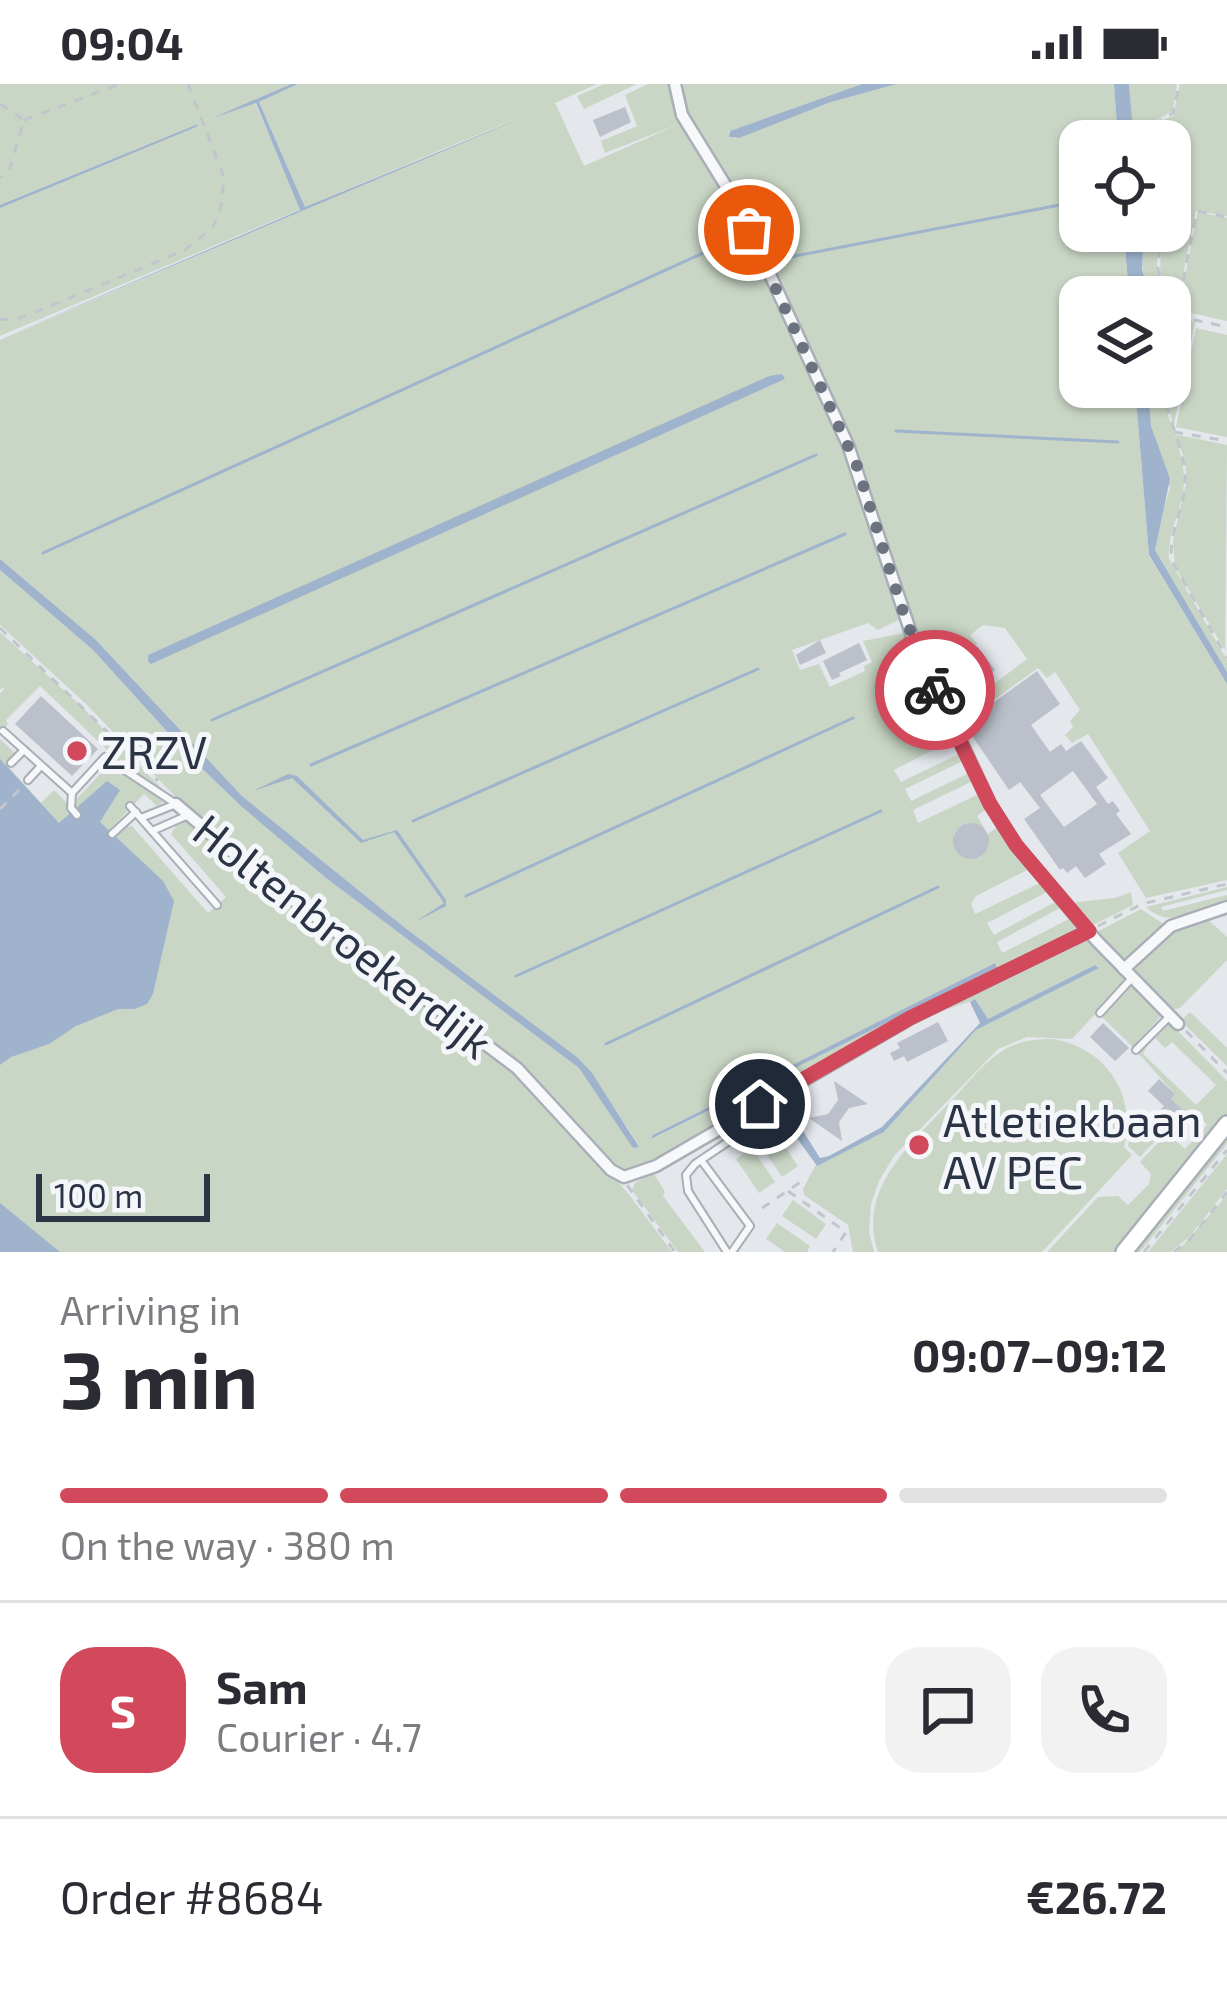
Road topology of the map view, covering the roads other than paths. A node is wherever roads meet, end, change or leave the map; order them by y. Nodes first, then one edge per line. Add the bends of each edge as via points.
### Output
1 (675, 84) edge
2 (3, 731) dead end
3 (24, 750) junction
4 (11, 763) dead end
5 (41, 766) junction
6 (28, 780) road end
7 (72, 794) junction
8 (176, 804) junction
9 (136, 812) junction
10 (77, 815) dead end
11 (189, 815) junction
12 (152, 831) junction
13 (112, 834) dead end
14 (217, 905) dead end
15 (1227, 907) edge
16 (1089, 931) junction
17 (1128, 974) junction
18 (1100, 1013) dead end
19 (1174, 1020) joint
20 (1136, 1050) dead end
21 (780, 1094) junction
22 (1227, 1124) edge
23 (701, 1160) junction
24 (729, 1252) edge
25 (1124, 1252) edge

1 - 16 street via 682,115 740,209 848,445 912,636 971,769 1016,845
2 - 3 lane
3 - 4 lane
3 - 5 lane
5 - 6 lane
5 - 7 lane
7 - 8 lane via 105,757
7 - 10 lane
8 - 9 lane
8 - 11 street, Holtenbroekerdijk
9 - 12 lane
9 - 13 lane
11 - 12 lane
11 - 21 street, Holtenbroekerdijk via 517,1068 624,1178
12 - 14 lane
15 - 17 street via 1171,926
16 - 17 street
16 - 21 street via 910,1018
17 - 18 lane
17 - 19 street
19 - 20 lane
21 - 23 lane via 778,1108
22 - 25 main road
23 - 24 lane via 686,1186
23 - 24 lane via 750,1226

